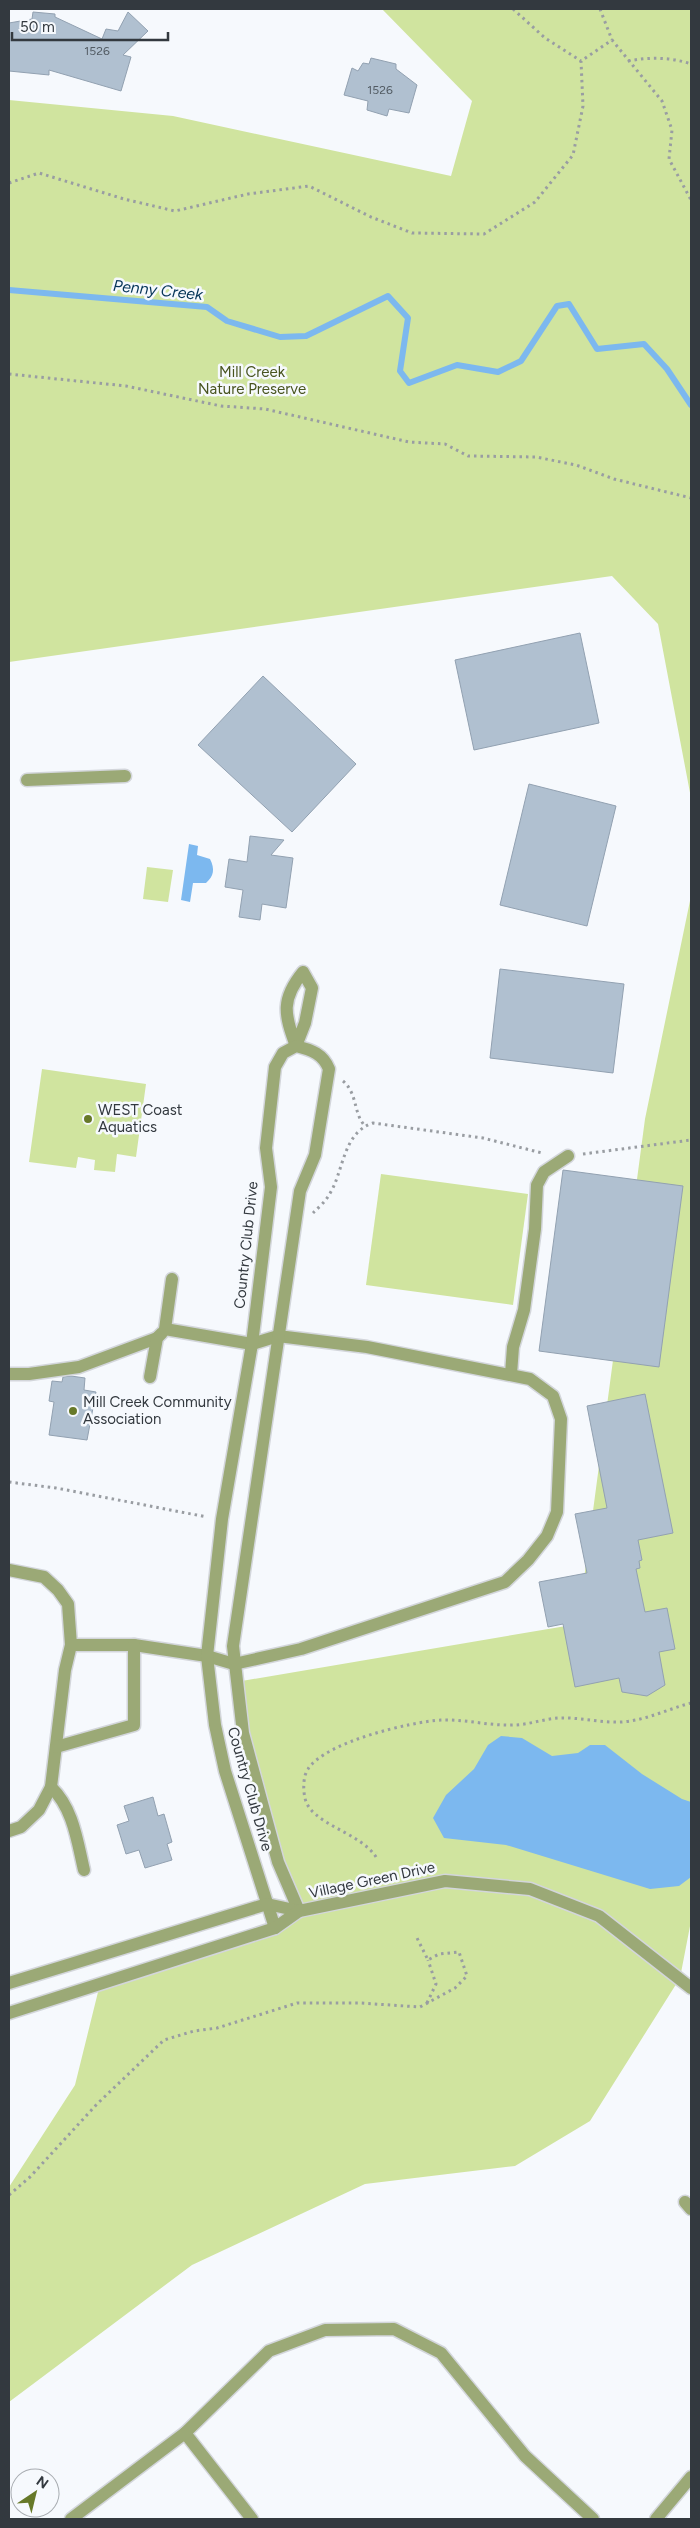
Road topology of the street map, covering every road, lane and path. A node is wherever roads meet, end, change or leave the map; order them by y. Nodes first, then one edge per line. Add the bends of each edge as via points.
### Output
1 (513, 9) edge
2 (600, 9) edge
3 (612, 40) junction
4 (628, 61) junction
5 (580, 62) junction
6 (691, 64) edge
7 (9, 183) edge
8 (691, 200) edge
9 (9, 374) edge
10 (691, 498) edge
11 (124, 776) dead end
12 (27, 780) dead end
13 (296, 1046) junction
14 (329, 1069) junction
15 (365, 1126) junction
16 (691, 1140) edge
17 (568, 1156) junction
18 (312, 1215) dead end
19 (172, 1279) dead end
20 (161, 1333) junction
21 (278, 1336) junction
22 (252, 1344) junction
23 (9, 1374) edge
24 (511, 1374) junction
25 (150, 1377) dead end
26 (9, 1482) edge
27 (222, 1519) junction
28 (9, 1570) edge
29 (71, 1645) junction
30 (134, 1645) junction
31 (207, 1656) junction
32 (234, 1664) junction
33 (691, 1703) edge
34 (56, 1747) junction
35 (51, 1787) junction
36 (9, 1831) edge
37 (376, 1857) dead end
38 (84, 1870) dead end
39 (267, 1904) junction
40 (299, 1911) junction
41 (275, 1928) junction
42 (417, 1938) dead end
43 (428, 1960) junction
44 (9, 1983) edge
45 (691, 1988) edge
46 (426, 2004) junction
47 (9, 2013) edge
48 (9, 2196) edge
49 (185, 2433) junction
50 (691, 2477) edge
51 (71, 2519) edge
52 (252, 2519) edge
53 (593, 2519) edge
54 (656, 2519) edge

1 - 5 path via 545,38
2 - 3 path
3 - 4 path
3 - 5 path
4 - 6 path via 648,57
4 - 8 path via 662,101 672,130 669,160
5 - 7 path via 583,106 573,155 535,202 484,234 412,234 310,186 248,194 175,211 39,173
9 - 10 path via 126,386 220,406 264,409 409,442 444,444 468,456 536,457
11 - 12 street
13 - 13 street via 305,1023 312,988 304,972 290,988 286,1020
13 - 14 street via 325,1059
13 - 22 street, Country Club Drive via 283,1053 275,1067 266,1148 271,1187
14 - 15 path via 346,1084 356,1100 358,1119
14 - 21 street, Country Club Drive via 315,1155 300,1191
15 - 17 path via 391,1125 483,1138 532,1152
15 - 18 path via 351,1142 330,1194
16 - 17 path
17 - 24 street via 544,1172 537,1185 535,1229 524,1310 513,1347
19 - 20 street
20 - 22 street
20 - 23 street via 79,1366
20 - 25 street
21 - 22 street
21 - 24 street via 367,1347
21 - 32 street, Country Club Drive via 233,1646
22 - 27 street, Country Club Drive
24 - 32 street via 530,1379 553,1396 562,1419 557,1512 548,1536 528,1560 505,1582 301,1649
26 - 27 path
27 - 31 street, Country Club Drive
28 - 29 street via 44,1577 58,1590 68,1604
29 - 30 street
29 - 34 street
30 - 31 street
30 - 34 street via 134,1725
31 - 32 street
31 - 39 street, Country Club Drive via 215,1726
32 - 40 street, Country Club Drive via 243,1733 278,1862
33 - 37 path via 648,1718 621,1722 557,1718 512,1725 441,1720 403,1725 365,1736 321,1756 308,1769 303,1786 310,1810 371,1849
34 - 35 street
35 - 36 street via 39,1810 21,1827
35 - 38 street via 62,1797 70,1815
39 - 40 street, Village Green Drive
39 - 41 street, Country Club Drive
39 - 44 street, Village Green Drive
40 - 41 street, Village Green Drive
40 - 45 street, Village Green Drive via 445,1881 530,1889 599,1916
41 - 47 street, Village Green Drive
42 - 43 path
43 - 46 path via 436,1984
43 - 46 path via 439,1954 459,1952 467,1976 455,1988
46 - 48 path via 420,2007 297,2003 217,2028 194,2030 164,2040
49 - 51 street
49 - 52 street
49 - 53 street via 269,2351 325,2330 394,2329 441,2353 526,2456
50 - 54 street

